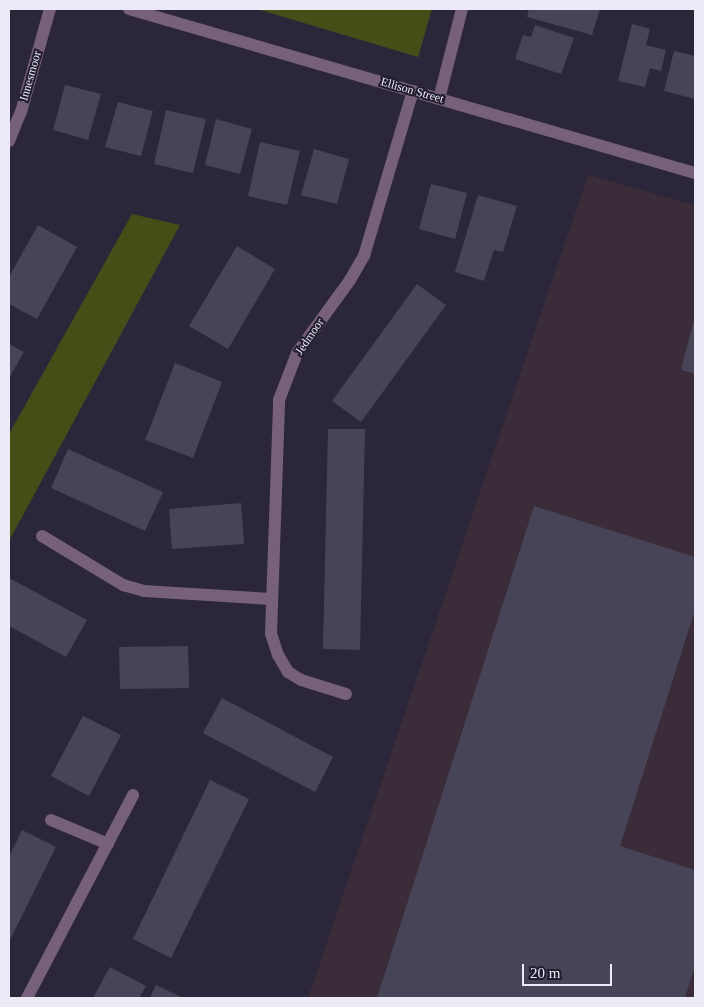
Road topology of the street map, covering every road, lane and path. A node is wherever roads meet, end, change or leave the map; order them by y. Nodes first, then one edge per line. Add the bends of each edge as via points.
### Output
1 (50, 9) edge
2 (129, 9) edge
3 (462, 9) edge
4 (413, 91) junction
5 (439, 99) junction
6 (9, 142) edge
7 (695, 173) edge
8 (42, 536) dead end
9 (272, 599) junction
10 (346, 694) dead end
11 (133, 795) dead end
12 (51, 820) dead end
13 (108, 844) junction
14 (27, 998) edge

1 - 6 street, Innesmoor via 21,112
2 - 4 street, Ellison Street
3 - 5 street
4 - 5 street, Ellison Street
4 - 9 street, Jedmoor via 364,256 297,353 280,400
5 - 7 street, Ellison Street
8 - 9 street via 123,586
9 - 10 street, Jedmoor via 271,634 288,672 301,680
11 - 13 street
12 - 13 street
13 - 14 street

